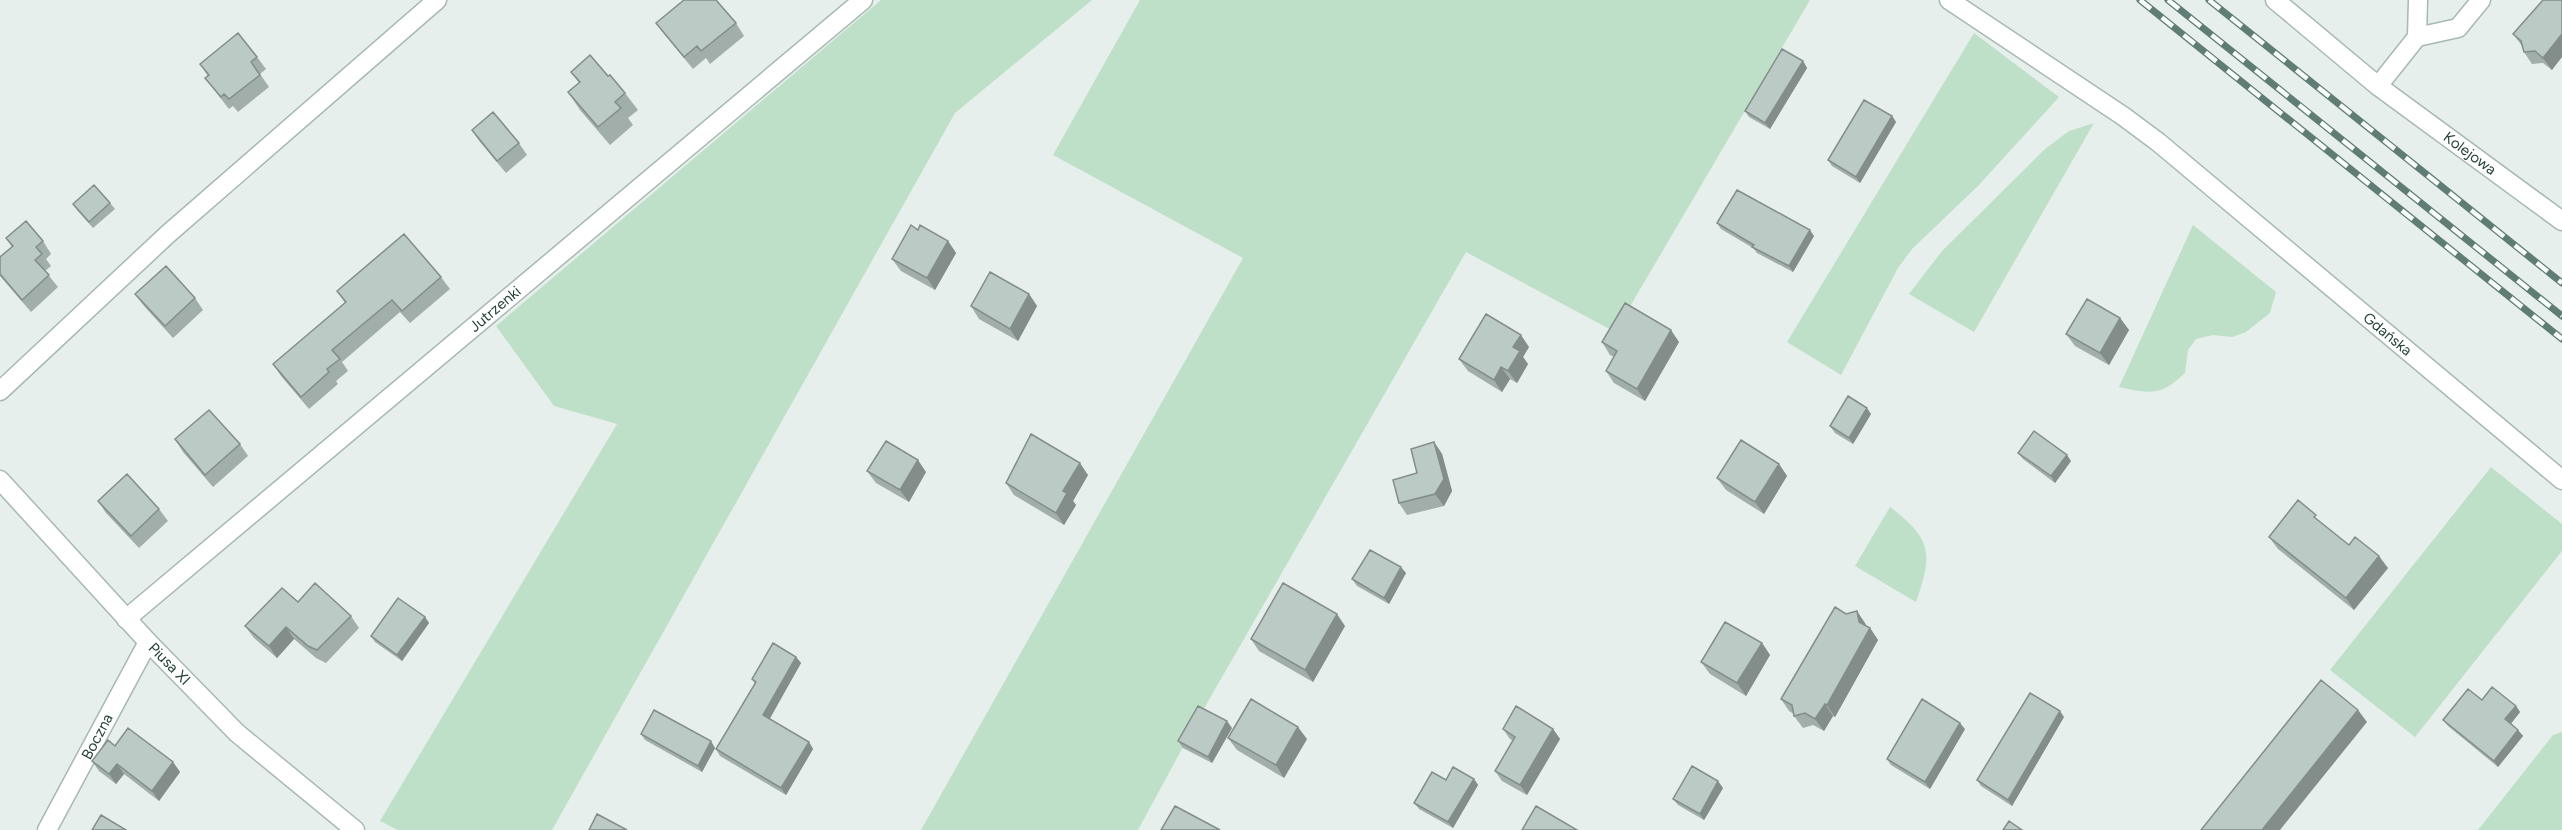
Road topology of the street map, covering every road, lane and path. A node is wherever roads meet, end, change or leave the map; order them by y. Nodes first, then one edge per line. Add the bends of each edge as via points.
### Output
1 (437, 0) edge
2 (864, 0) edge
3 (1949, 0) edge
4 (2275, 0) edge
5 (2418, 0) edge
6 (2481, 0) edge
7 (2417, 37) junction
8 (2378, 86) junction
9 (2562, 221) edge
10 (0, 391) edge
11 (0, 480) edge
12 (2562, 480) edge
13 (126, 619) junction
14 (148, 642) junction
15 (47, 830) edge
16 (355, 830) edge

1 - 10 street via 168,234
2 - 13 street, Jutrzenki
3 - 12 street, Gdańska via 2123,116 2213,186
4 - 8 street, Kolejowa
5 - 7 street
6 - 7 street via 2458,28
7 - 8 street
8 - 9 street, Kolejowa
11 - 13 street, Piusa XI
13 - 14 street, Piusa XI
14 - 15 street, Boczna
14 - 16 street, Piusa XI via 237,732

